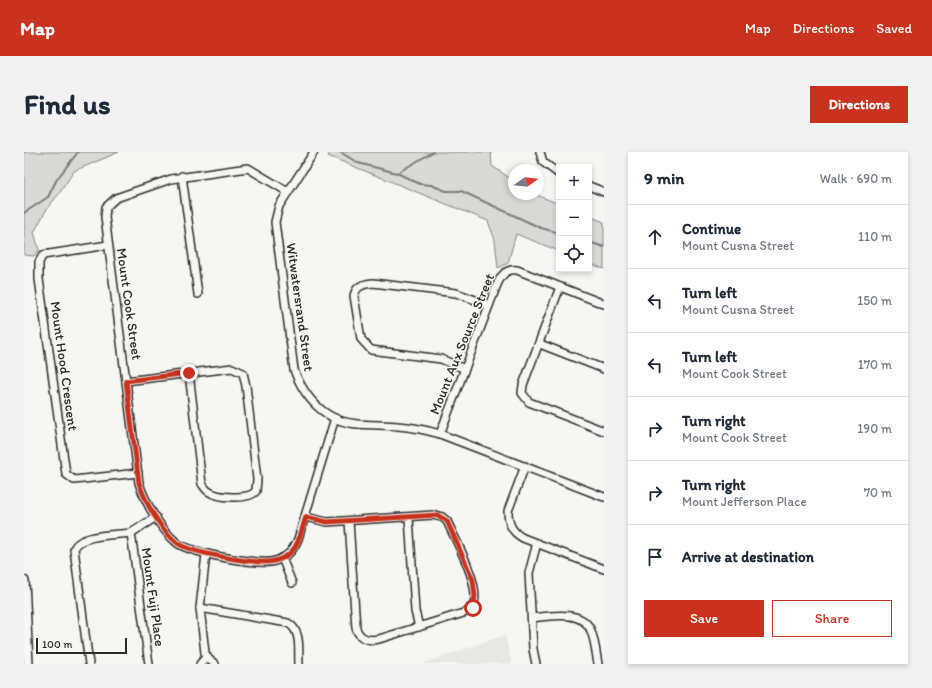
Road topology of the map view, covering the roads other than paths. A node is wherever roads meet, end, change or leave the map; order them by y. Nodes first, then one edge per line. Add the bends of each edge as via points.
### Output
1 (314, 152) edge
2 (540, 152) edge
3 (556, 172) edge
4 (182, 176) junction
5 (592, 187) edge
6 (288, 192) junction
7 (604, 192) edge
8 (108, 246) junction
9 (560, 287) junction
10 (198, 294) dead end
11 (604, 304) edge
12 (489, 305) junction
13 (540, 344) junction
14 (465, 369) junction
15 (604, 369) edge
16 (189, 373) junction
17 (126, 381) junction
18 (335, 418) junction
19 (604, 431) edge
20 (440, 434) junction
21 (525, 466) junction
22 (138, 473) junction
23 (604, 496) edge
24 (156, 517) junction
25 (306, 517) junction
26 (409, 517) junction
27 (349, 521) junction
28 (131, 533) junction
29 (537, 543) junction
30 (206, 554) junction
31 (282, 558) junction
32 (604, 569) edge
33 (24, 581) edge
34 (292, 583) dead end
35 (200, 608) junction
36 (532, 618) junction
37 (419, 627) junction
38 (207, 656) junction
39 (28, 664) edge
40 (89, 664) edge
41 (149, 664) edge
42 (200, 664) edge
43 (215, 664) edge
44 (299, 664) edge
45 (536, 664) edge
46 (598, 664) edge

1 - 6 street, Witwatersrand Street
2 - 3 street via 543,162
4 - 6 street, Mount Cook Street via 248,168
4 - 8 street, Mount Cook Street via 116,198 108,204 105,217
4 - 10 street
5 - 7 street
6 - 18 street, Witwatersrand Street via 277,211 275,229 294,370 303,391
8 - 17 street, Mount Cook Street
8 - 22 street, Mount Hood Crescent via 43,255 38,268 66,474 74,480
9 - 11 street, Mount Aux Source Street
9 - 12 street, Mount Aux Source Street via 511,270 499,281
9 - 13 street
12 - 14 street, Mount Aux Source Street
12 - 14 street via 456,293 372,283 360,286 355,292 359,333 366,346 376,352 441,359
13 - 15 street
13 - 19 street via 523,385 524,397 529,402
14 - 20 street, Mount Aux Source Street
16 - 16 street via 232,368 245,376 258,485 249,497 215,494 202,484
16 - 17 street
17 - 22 street, Mount Cook Street
18 - 20 street, Witwatersrand Street
18 - 25 street
20 - 21 street, Witwatersrand Street
21 - 23 street, Witwatersrand Street
21 - 29 street via 508,518 517,535
22 - 24 street, Mount Cook Street via 144,496
24 - 28 street, Mount Fuji Place
24 - 30 street, Mount Cook Street via 176,542 185,548
25 - 27 street via 327,522
25 - 31 street via 293,551
26 - 27 street
26 - 37 street
26 - 37 street via 437,515 447,521 473,580 475,596 475,603 470,611
27 - 37 street via 357,632 365,639 374,640
28 - 40 street, Mount Fuji Place via 82,539 74,549
28 - 41 street, Mount Fuji Place
29 - 32 street
29 - 36 street via 529,573
30 - 31 street, Mount Cook Street via 272,562
30 - 35 street
31 - 34 street
33 - 39 main road
35 - 38 street
35 - 44 street via 288,623 297,633
36 - 45 street
36 - 46 street via 567,616 583,621 591,631
38 - 42 street
38 - 43 street

